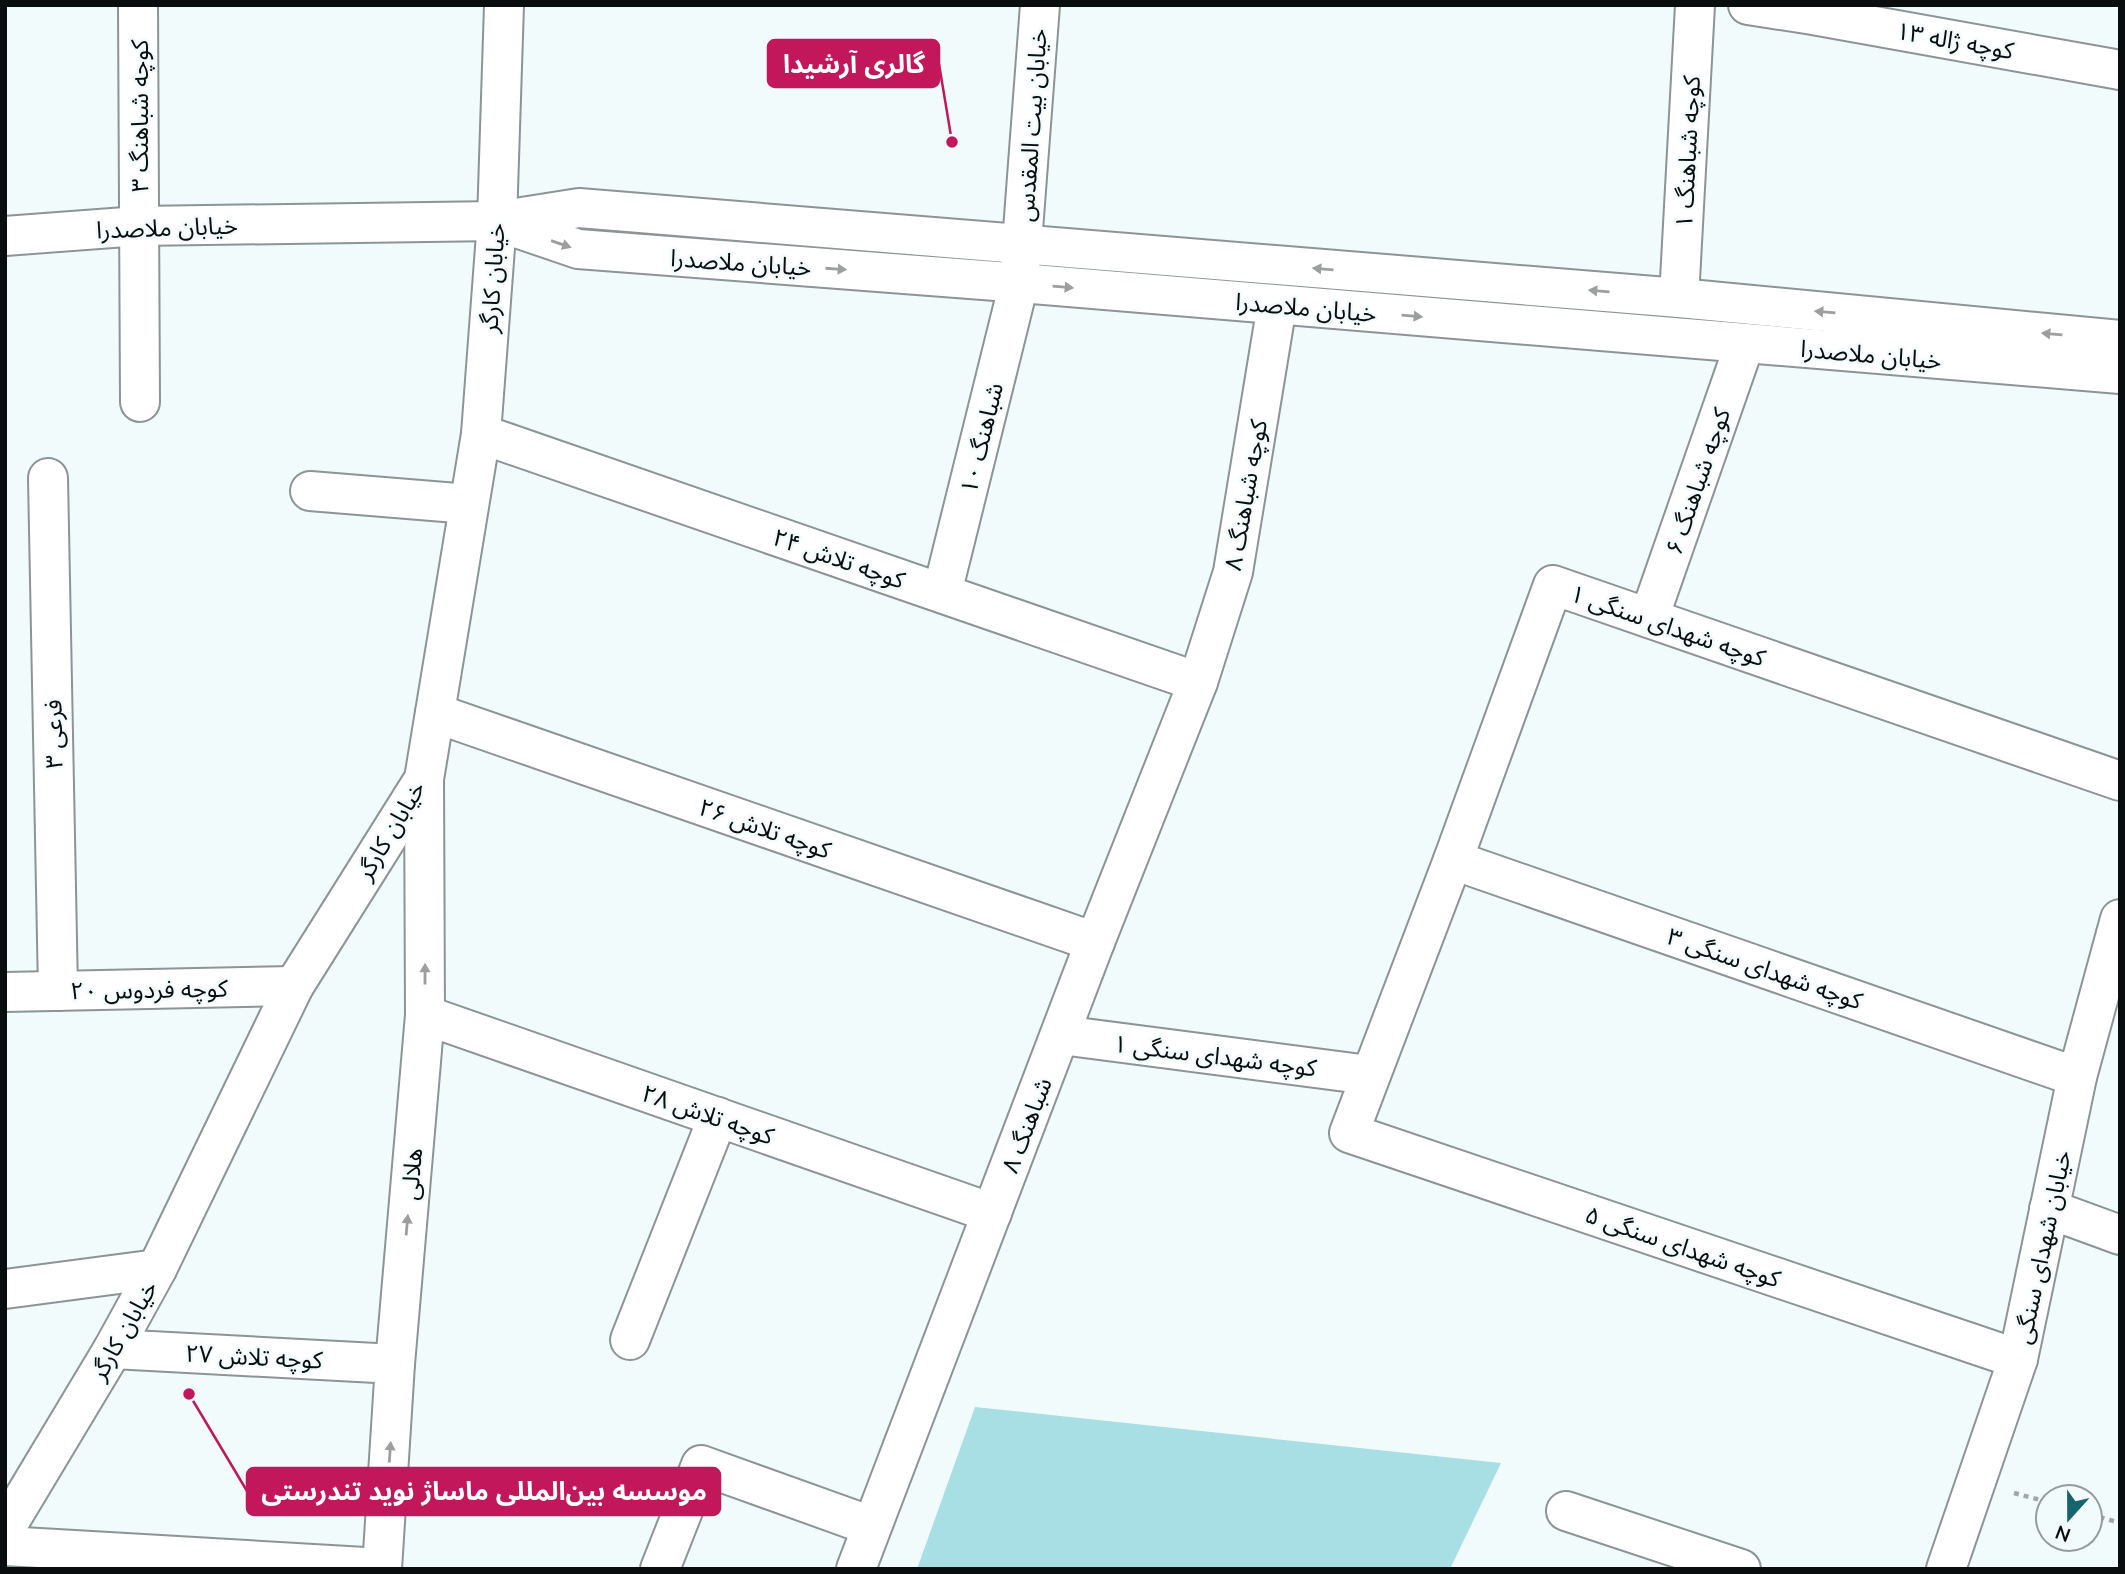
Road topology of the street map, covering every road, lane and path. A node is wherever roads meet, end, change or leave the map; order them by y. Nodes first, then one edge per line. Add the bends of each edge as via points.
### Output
1 (138, 5) edge
2 (504, 5) edge
3 (1040, 5) edge
4 (1695, 5) edge
5 (1748, 5) edge
6 (1814, 10) edge
7 (2120, 70) edge
8 (497, 221) junction
9 (139, 226) junction
10 (5, 236) edge
11 (1023, 245) junction
12 (1019, 283) junction
13 (1679, 298) junction
14 (1277, 305) junction
15 (2120, 340) edge
16 (1745, 343) junction
17 (2120, 374) edge
18 (140, 402) dead end
19 (481, 434) junction
20 (48, 478) dead end
21 (310, 491) dead end
22 (469, 504) junction
23 (942, 593) junction
24 (1650, 618) junction
25 (1198, 682) junction
26 (435, 713) junction
27 (424, 779) junction
28 (2120, 781) edge
29 (1453, 860) junction
30 (2120, 919) edge
31 (1095, 942) junction
32 (294, 986) junction
33 (58, 991) junction
34 (5, 992) edge
35 (425, 1015) junction
36 (1061, 1035) junction
37 (1369, 1075) junction
38 (2077, 1077) junction
39 (718, 1117) junction
40 (1349, 1133) joint
41 (2049, 1209) junction
42 (992, 1213) junction
43 (2120, 1235) edge
44 (158, 1269) junction
45 (5, 1289) edge
46 (630, 1340) dead end
47 (113, 1349) junction
48 (2018, 1359) junction
49 (396, 1364) junction
50 (1566, 1511) dead end
51 (871, 1526) junction
52 (5, 1529) edge
53 (5, 1546) edge
54 (382, 1568) edge
55 (660, 1569) edge
56 (856, 1569) edge
57 (1741, 1569) edge
58 (1946, 1569) edge

1 - 9 street, کوچه شباهنگ ۳
2 - 8 street, خیابان کارگر
3 - 11 street, خیابان بیت المقدس
4 - 13 street, کوچه شباهنگ ۱
5 - 6 street, کوچه ژاله ۱۳
6 - 7 street, کوچه ژاله ۱۳
8 - 9 street, خیابان ملاصدرا
8 - 11 street, خیابان ملاصدرا via 579,208
8 -> 12 street, خیابان ملاصدرا via 578,249
8 - 19 street, خیابان کارگر
9 - 10 street, خیابان ملاصدرا
9 - 18 street, کوچه شباهنگ ۳
11 - 12 street, خیابان بیت المقدس
13 -> 11 street, خیابان ملاصدرا
12 -> 14 street, خیابان ملاصدرا
12 - 23 street, شباهنگ ۱۰
15 -> 13 street, خیابان ملاصدرا
14 -> 16 street, خیابان ملاصدرا
14 - 25 street, کوچه شباهنگ ۸ via 1233,572
16 - 17 street, خیابان ملاصدرا
16 - 24 street, کوچه شباهنگ ۶
19 - 22 street, خیابان کارگر
19 - 23 street, کوچه تلاش ۲۴
20 - 33 street, فرعی ۳
21 - 22 street
22 - 26 street, خیابان کارگر
23 - 25 street, کوچه تلاش ۲۴
24 - 28 street, کوچه شهدای سنگی ۱
24 - 29 street, کوچه شهدای سنگی ۱ via 1553,585
25 - 31 street, شباهنگ ۸
26 - 27 street, خیابان کارگر
26 - 31 street, کوچه تلاش ۲۶
27 - 32 street, خیابان کارگر
35 -> 27 street, هلالی
29 - 37 street, کوچه شهدای سنگی ۱
29 - 38 street, کوچه شهدای سنگی ۳
30 - 38 street, خیابان شهدای سنگی
31 - 36 street, شباهنگ ۸
32 - 33 street, کوچه فردوس ۲۰
32 - 44 street, خیابان کارگر
33 - 34 street, کوچه فردوس ۲۰
35 - 39 street, کوچه تلاش ۲۸
49 -> 35 street, هلالی
36 - 37 street, کوچه شهدای سنگی ۱
36 - 42 street, شباهنگ ۸
37 - 40 street, کوچه شهدای سنگی ۱
38 - 41 street, خیابان شهدای سنگی
39 - 42 street, کوچه تلاش ۲۸
39 - 46 street
40 - 48 street, کوچه شهدای سنگی ۵
41 - 43 street
41 - 48 street, خیابان شهدای سنگی
42 - 51 street, شباهنگ ۸
44 - 45 street
44 - 47 street, خیابان کارگر
47 - 49 street, کوچه تلاش ۲۷
47 - 52 street, خیابان کارگر
48 - 58 street, خیابان شهدای سنگی
54 -> 49 street, هلالی
50 - 57 street
51 - 55 street via 701,1465
51 - 56 street, شباهنگ ۸
53 - 54 street

